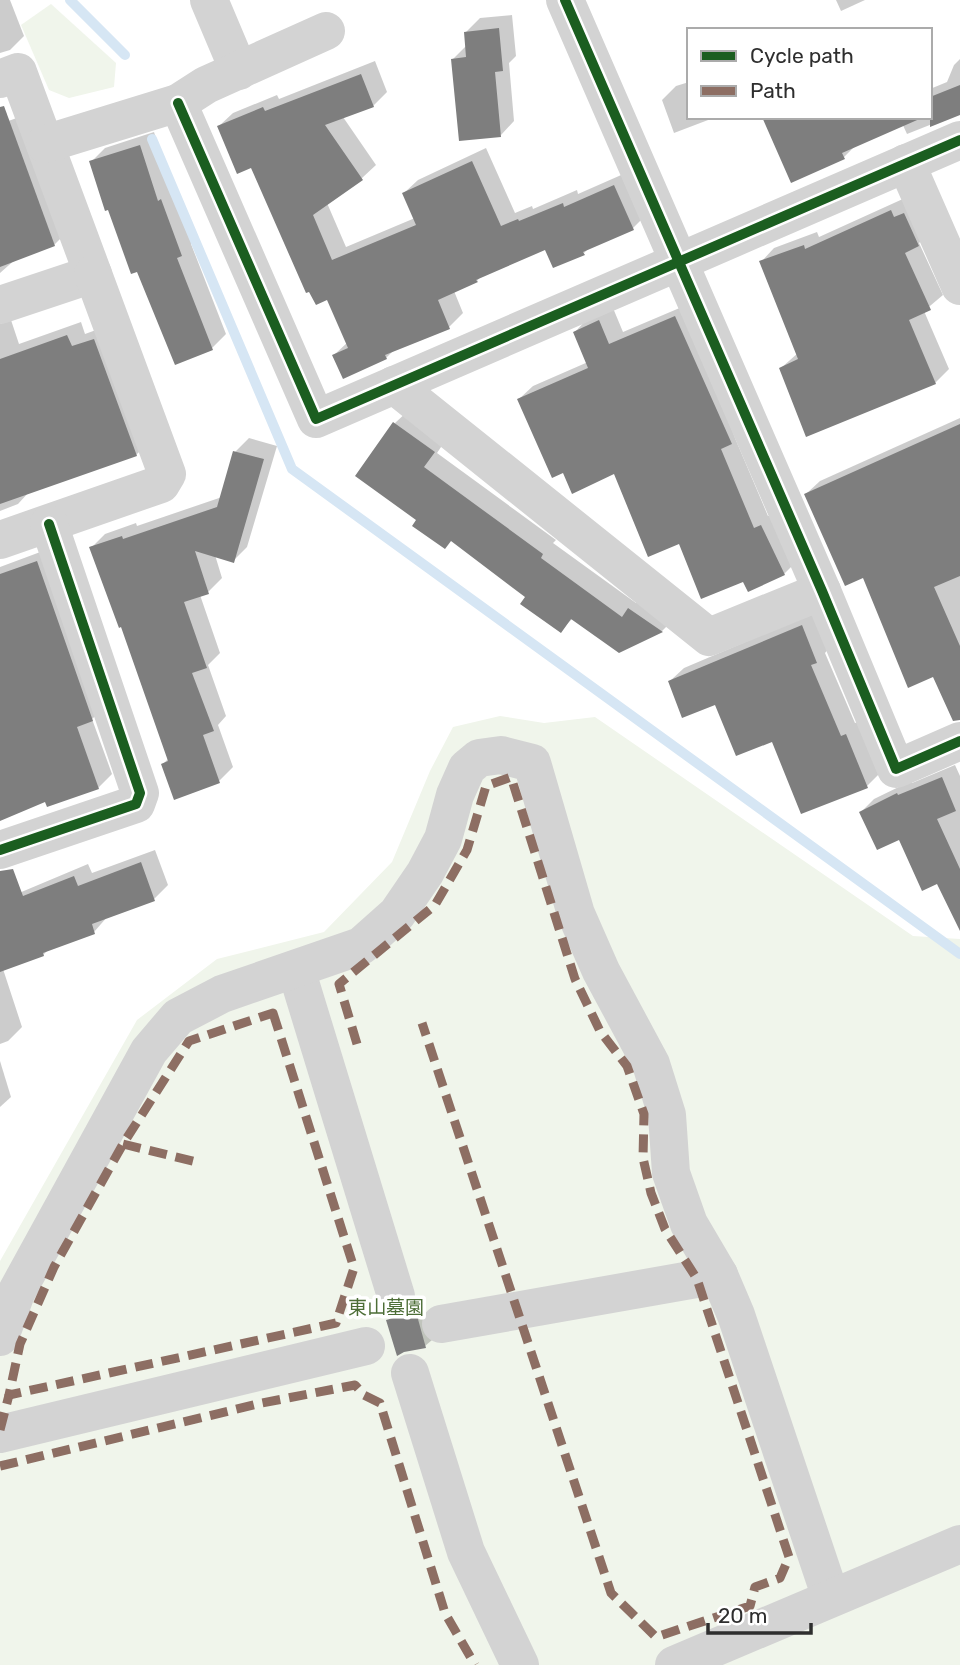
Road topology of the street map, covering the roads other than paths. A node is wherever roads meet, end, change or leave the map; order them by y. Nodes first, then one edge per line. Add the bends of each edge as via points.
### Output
1 (209, 0) edge
2 (565, 0) edge
3 (327, 31) dead end
4 (239, 71) junction
5 (0, 79) edge
6 (178, 103) junction
7 (960, 140) edge
8 (45, 144) junction
9 (906, 163) junction
10 (678, 262) junction
11 (93, 274) junction
12 (960, 286) edge
13 (0, 305) edge
14 (394, 385) junction
15 (49, 524) junction
16 (0, 540) edge
17 (822, 591) junction
18 (960, 741) edge
19 (0, 850) edge
20 (296, 969) junction
21 (719, 1275) junction
22 (396, 1296) junction
23 (441, 1324) junction
24 (1, 1332) edge
25 (366, 1346) junction
26 (410, 1373) junction
27 (0, 1434) edge
28 (960, 1544) edge
29 (831, 1598) junction
30 (520, 1665) edge
31 (674, 1665) edge

1 - 4 street
2 - 10 street
3 - 4 street
4 - 6 street
5 - 8 street via 18,72
6 - 8 street
6 - 14 street via 316,419
7 - 9 street
8 - 11 street
9 - 10 street
9 - 12 street
10 - 14 street
10 - 17 street
11 - 13 street
11 - 15 street via 167,474 161,484
14 - 17 street via 709,637
15 - 16 street
15 - 19 street via 140,793 136,804
17 - 18 street via 896,769
20 - 21 street via 361,946 397,914 443,839 455,795 467,768 478,758 501,755 532,763 576,914 651,1064 667,1115 671,1173 689,1224
20 - 22 street
20 - 24 street via 222,994 178,1017 149,1051 16,1293
21 - 23 street
21 - 29 street
22 - 23 street via 424,1301
22 - 25 street via 369,1314
23 - 26 street via 442,1340 436,1355 425,1367
25 - 26 street via 383,1368
25 - 27 street
26 - 30 street via 466,1552
28 - 29 street
29 - 31 street

